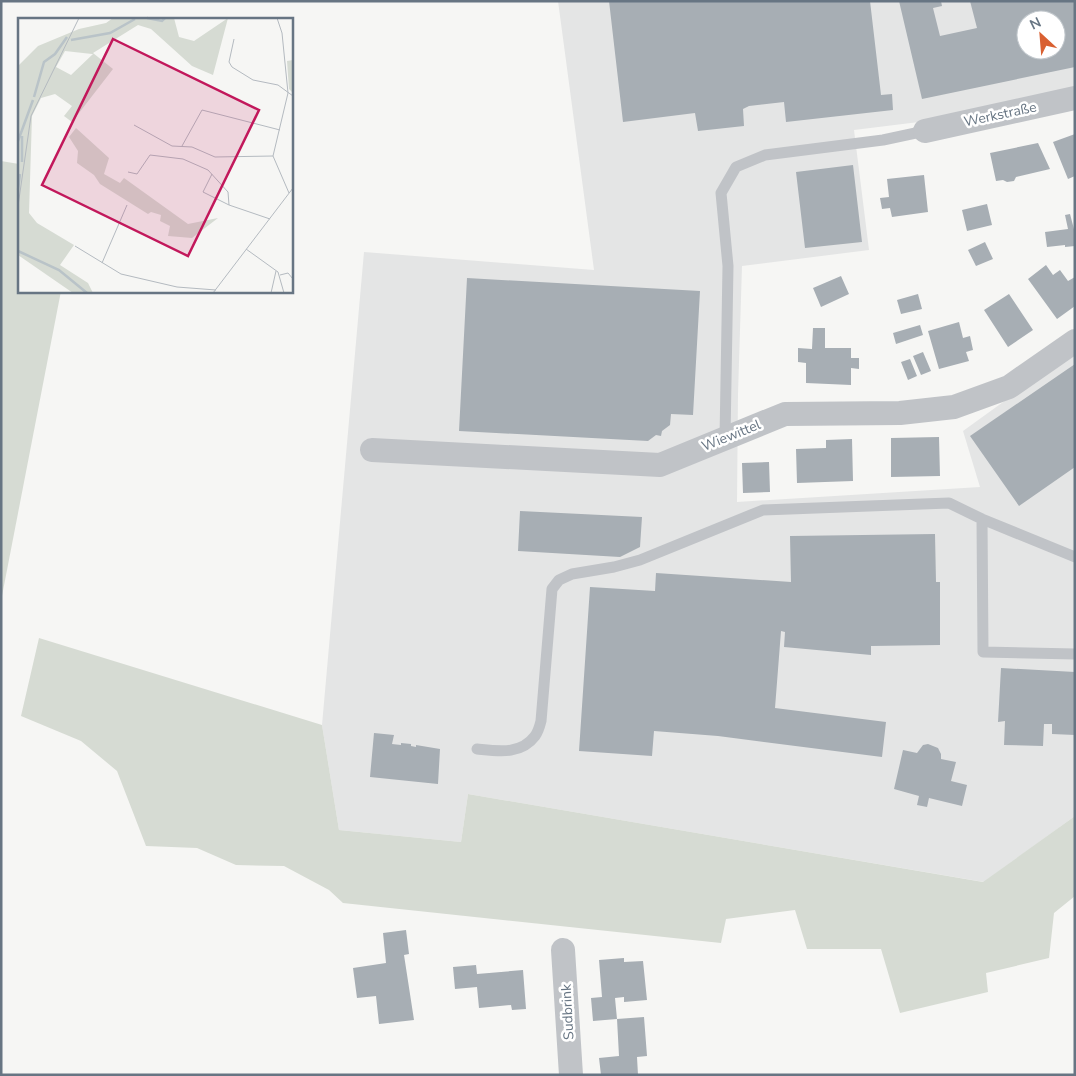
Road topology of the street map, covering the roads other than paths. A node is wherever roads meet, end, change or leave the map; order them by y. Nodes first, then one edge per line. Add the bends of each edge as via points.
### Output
1 (1075, 98) edge
2 (924, 130) joint
3 (1075, 341) edge
4 (725, 438) junction
5 (372, 450) dead end
6 (982, 519) junction
7 (1075, 557) edge
8 (1075, 654) edge
9 (477, 750) dead end
10 (563, 950) dead end
11 (571, 1075) edge

1 - 2 street, Werkstraße
2 - 4 lane via 883,140 765,156 736,167 721,193 728,266
3 - 4 street, Wiewittel via 1009,387 954,407 900,413 785,414
4 - 5 street, Wiewittel via 660,465
6 - 7 lane
6 - 8 lane via 983,652
6 - 9 lane via 949,503 763,510 640,560 572,574 559,580 552,589 541,721 536,735 524,746 508,752
10 - 11 street, Sudbrink

